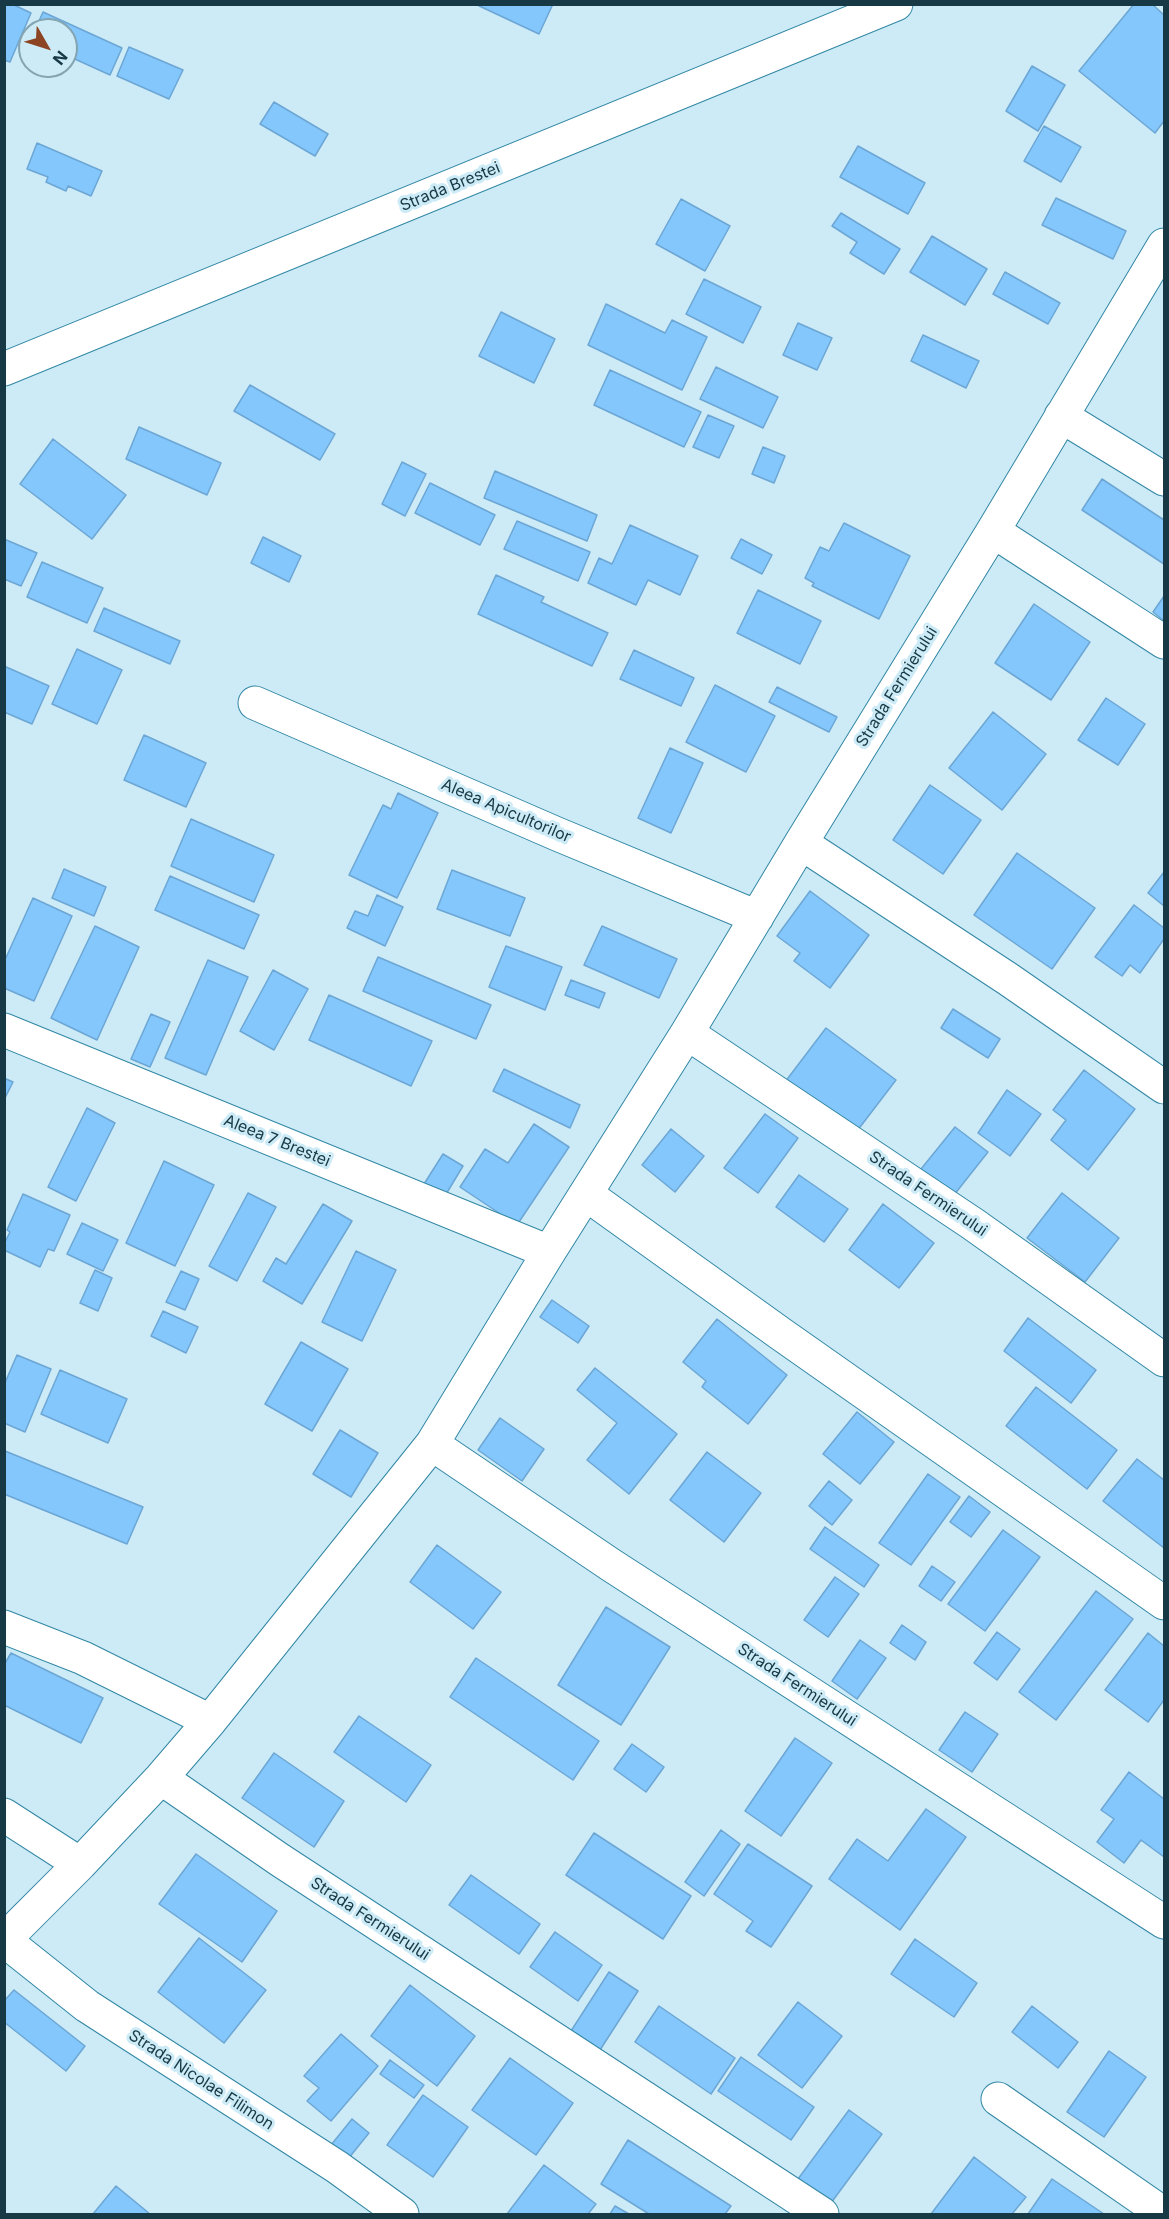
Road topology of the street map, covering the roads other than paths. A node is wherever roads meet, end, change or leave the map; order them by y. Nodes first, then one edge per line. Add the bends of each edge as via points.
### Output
1 (896, 4) edge
2 (1164, 245) edge
3 (4, 369) edge
4 (1061, 416) junction
5 (1164, 479) edge
6 (993, 531) junction
7 (1164, 642) edge
8 (255, 703) dead end
9 (801, 843) junction
10 (758, 917) junction
11 (4, 1030) edge
12 (687, 1033) junction
13 (1164, 1087) edge
14 (586, 1194) junction
15 (549, 1252) junction
16 (1164, 1360) edge
17 (432, 1444) junction
18 (1164, 1603) edge
19 (4, 1627) edge
20 (210, 1721) junction
21 (161, 1778) junction
22 (4, 1815) edge
23 (80, 1864) junction
24 (1164, 1922) edge
25 (4, 1940) edge
26 (998, 2099) dead end
27 (402, 2214) edge
28 (822, 2214) edge
29 (1164, 2214) edge

1 - 3 street, Strada Brestei
2 - 4 street, Strada Fermierului
4 - 5 street
4 - 6 street, Strada Fermierului
6 - 7 street
6 - 9 street, Strada Fermierului
8 - 10 street, Aleea Apicultorilor
9 - 10 street, Strada Fermierului
9 - 13 street
10 - 12 street, Strada Fermierului
11 - 15 street, Aleea 7 Brestei
12 - 14 street, Strada Fermierului
12 - 16 street, Strada Fermierului via 973,1224
14 - 15 street, Strada Fermierului
14 - 18 street
15 - 17 street, Strada Fermierului
17 - 20 street, Strada Fermierului
17 - 24 street, Strada Fermierului via 610,1565
19 - 20 street via 83,1658
20 - 21 street, Strada Fermierului
21 - 23 street, Strada Fermierului
21 - 28 street, Strada Fermierului via 290,1867
22 - 23 street
23 - 25 street, Strada Fermierului
25 - 27 street, Strada Nicolae Filimon via 87,2006 338,2167
26 - 29 street

